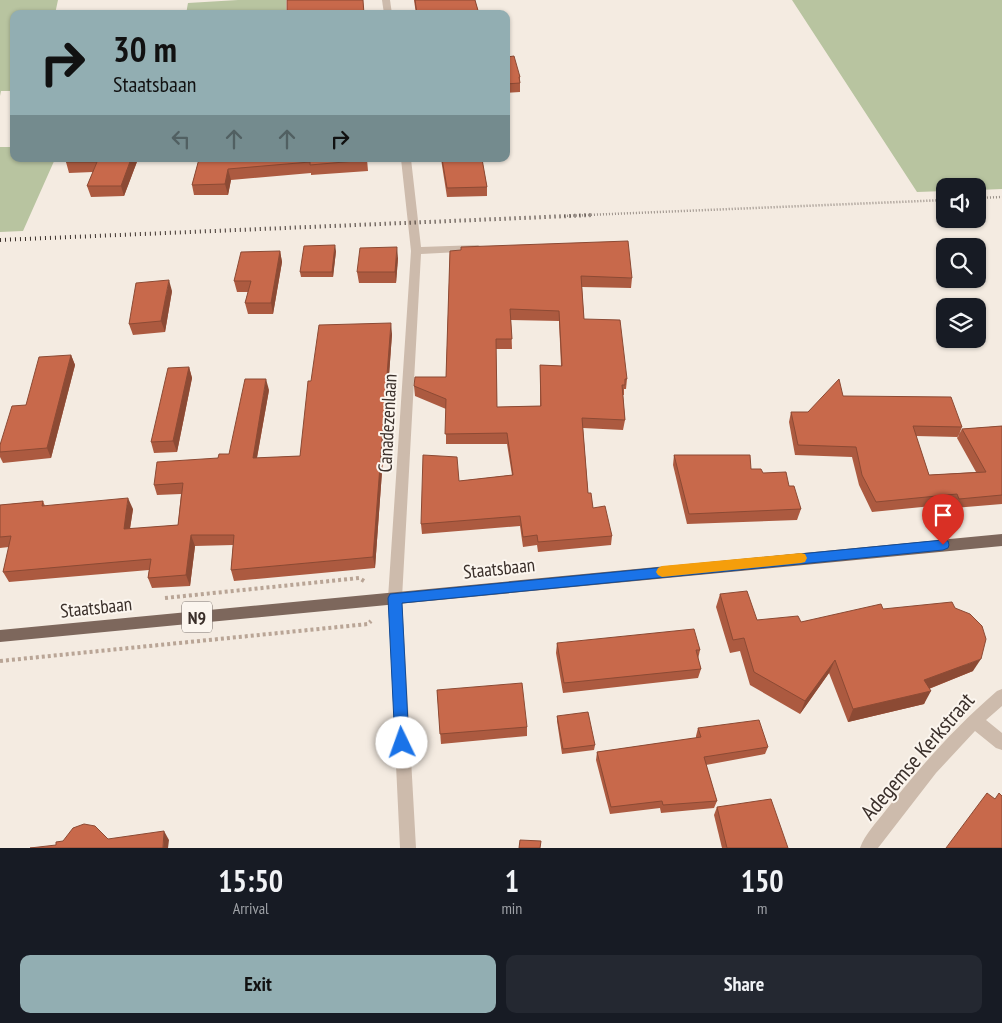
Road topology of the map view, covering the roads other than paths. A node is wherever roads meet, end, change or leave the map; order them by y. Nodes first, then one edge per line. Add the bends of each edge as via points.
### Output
1 (406, 162) edge
2 (486, 248) edge
3 (416, 251) junction
4 (1002, 540) edge
5 (395, 598) junction
6 (0, 636) edge
7 (1002, 696) edge
8 (974, 720) junction
9 (1002, 743) edge
10 (408, 848) edge
11 (868, 848) edge

1 - 3 street, Canadezenlaan
2 - 3 street
3 - 5 street, Canadezenlaan
4 - 5 main road, Staatsbaan / N9
5 - 6 main road, Staatsbaan / N9
5 - 10 street, Canadezenlaan
7 - 8 street, Adegemse Kerkstraat
8 - 9 street
8 - 11 street, Adegemse Kerkstraat

